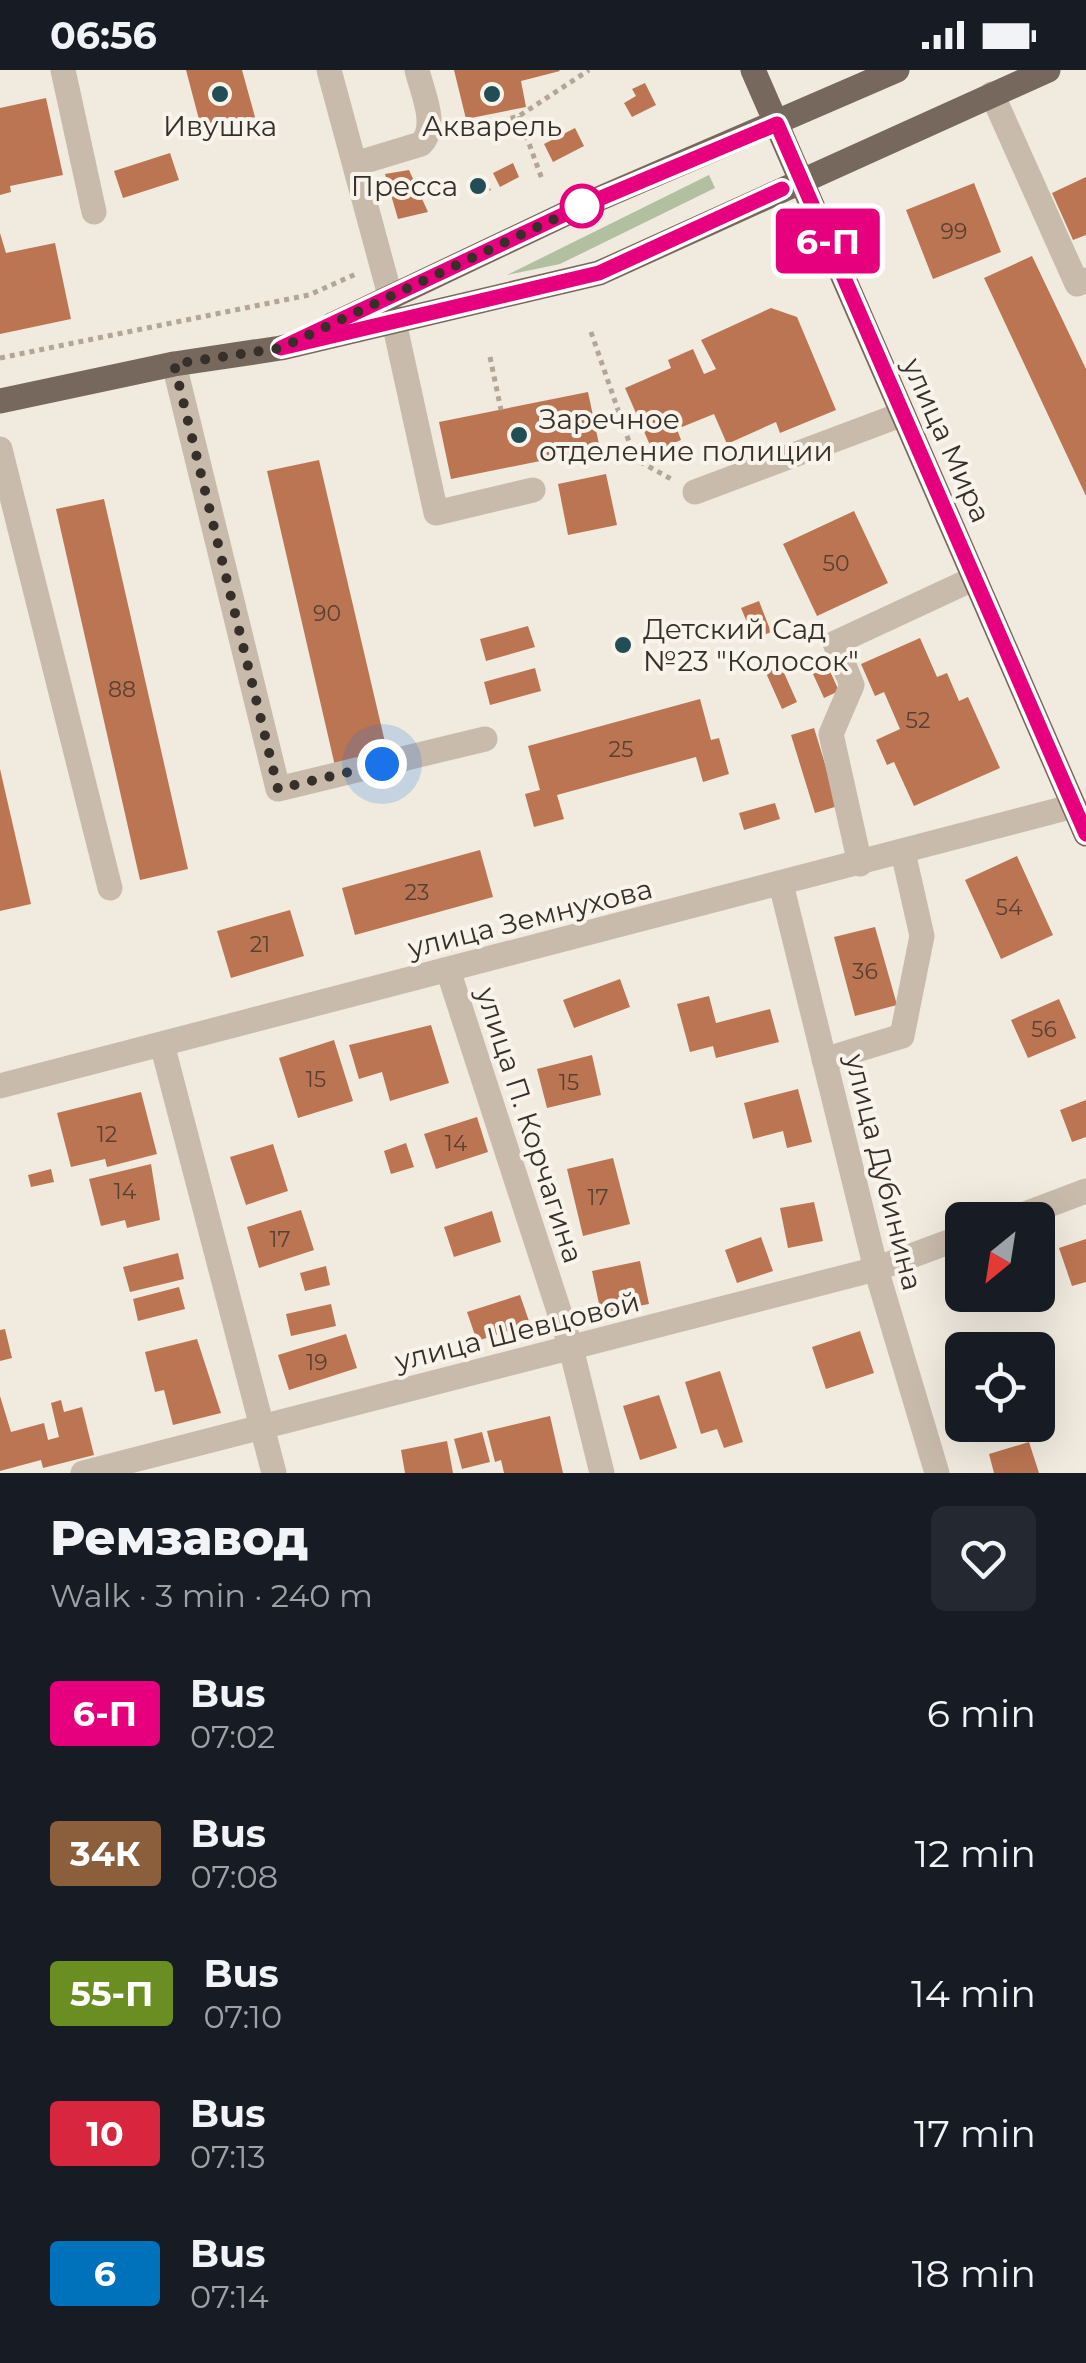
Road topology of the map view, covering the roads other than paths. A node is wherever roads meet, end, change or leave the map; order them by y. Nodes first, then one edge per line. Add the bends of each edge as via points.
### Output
1 (63, 70) edge
2 (329, 70) edge
3 (417, 70) edge
4 (754, 70) edge
5 (896, 70) edge
6 (1048, 70) edge
7 (992, 94) junction
8 (777, 124) junction
9 (355, 164) junction
10 (802, 182) junction
11 (94, 212) dead end
12 (1083, 288) edge
13 (392, 310) junction
14 (174, 364) junction
15 (0, 401) edge
16 (903, 414) junction
17 (0, 449) edge
18 (533, 490) dead end
19 (695, 492) road end
20 (975, 578) junction
21 (485, 739) dead end
22 (1074, 806) junction
23 (1086, 834) edge
24 (903, 852) junction
25 (860, 864) junction
26 (780, 884) junction
27 (110, 888) dead end
28 (448, 970) junction
29 (162, 1044) junction
30 (824, 1060) junction
31 (0, 1086) edge
32 (1086, 1191) edge
33 (1055, 1203) edge
34 (945, 1244) edge
35 (876, 1270) junction
36 (570, 1348) junction
37 (262, 1427) junction
38 (83, 1473) edge
39 (274, 1473) edge
40 (602, 1473) edge
41 (938, 1473) edge

1 - 11 street
2 - 9 street
3 - 9 street via 430,126 420,144
4 - 8 main road, улица Мира
5 - 8 main road
6 - 7 main road
7 - 10 main road
7 - 12 street
8 - 10 main road, улица Мира
8 - 13 main road via 582,206
9 - 13 street
10 - 13 main road via 599,273
10 - 16 main road, улица Мира
13 - 14 main road via 281,348
13 - 18 street via 436,512
14 - 15 main road
14 - 21 street via 278,789
16 - 19 street
16 - 20 main road, улица Мира
17 - 27 street
20 - 22 main road, улица Мира
20 - 25 street via 835,643 852,686 831,734
22 - 23 main road, улица Мира
22 - 24 street, улица Земнухова
24 - 25 street, улица Земнухова
24 - 30 street via 922,936 902,1036
25 - 26 street, улица Земнухова
26 - 28 street, улица Земнухова
26 - 30 street, улица Дубинина
28 - 29 street, улица Земнухова
28 - 36 street, улица П. Корчагина
29 - 31 street, улица Земнухова
29 - 37 street
30 - 35 street, улица Дубинина
32 - 33 street
34 - 35 street, улица Шевцовой
35 - 36 street, улица Шевцовой
35 - 41 street, улица Дубинина
36 - 37 street, улица Шевцовой
36 - 40 street, улица П. Корчагина
37 - 38 street, улица Шевцовой
37 - 39 street

